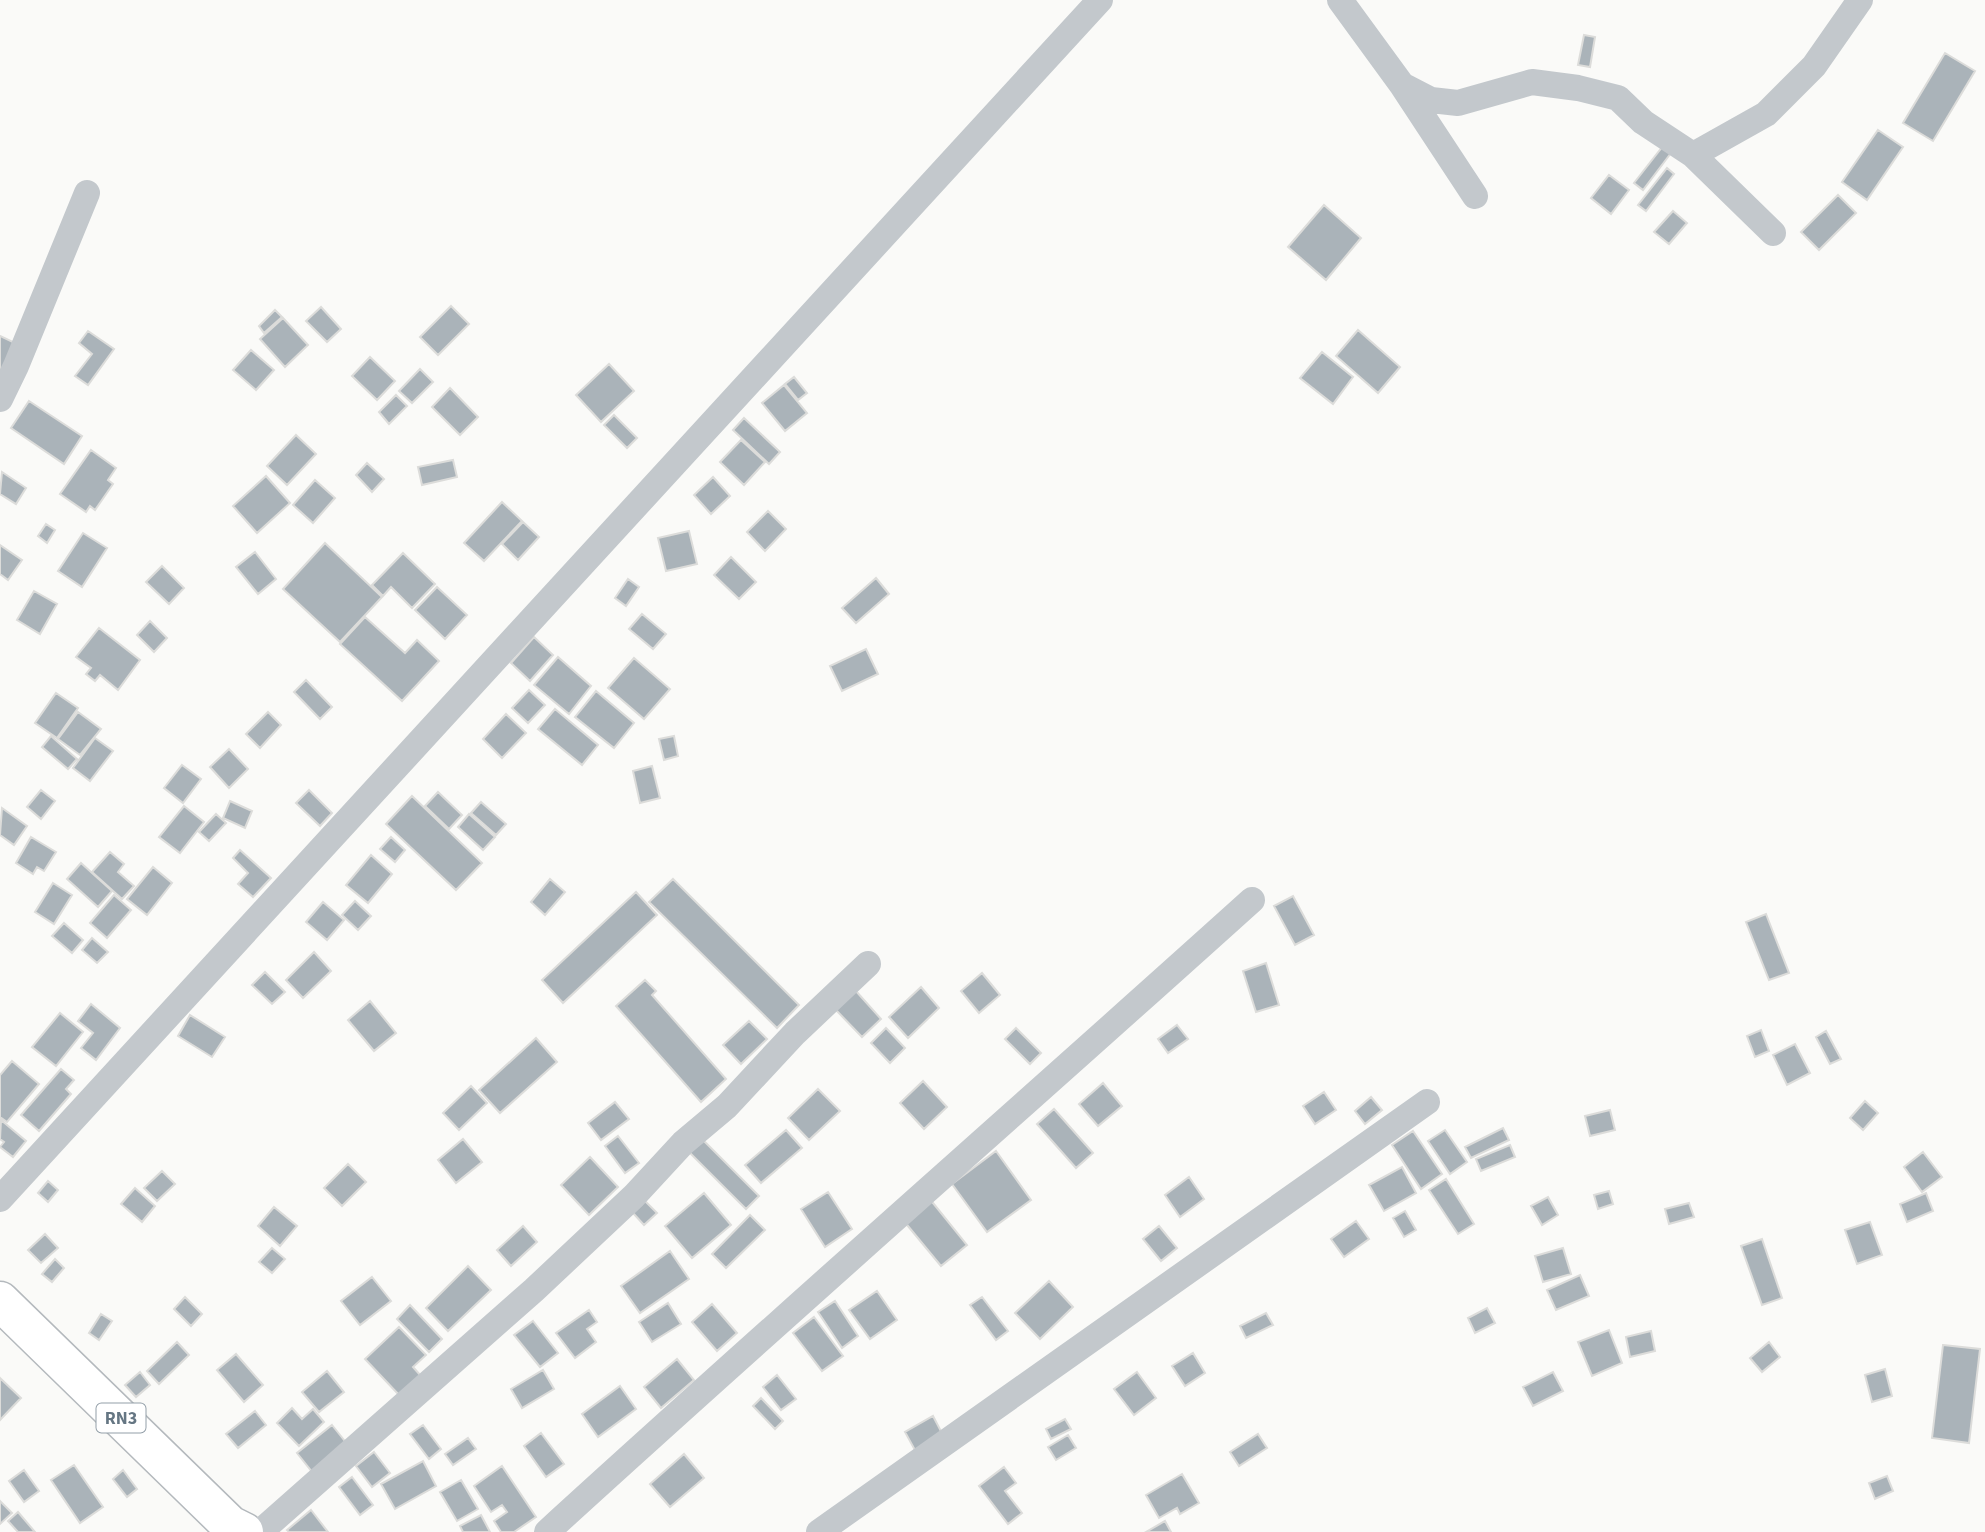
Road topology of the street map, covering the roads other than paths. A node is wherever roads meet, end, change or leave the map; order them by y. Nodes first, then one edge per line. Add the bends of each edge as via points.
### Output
1 (1101, 0) edge
2 (1340, 0) edge
3 (1860, 0) edge
4 (1402, 85) junction
5 (1693, 155) junction
6 (87, 192) dead end
7 (1475, 196) dead end
8 (1773, 233) dead end
9 (0, 399) edge
10 (1252, 900) dead end
11 (868, 964) dead end
12 (1427, 1102) dead end
13 (0, 1199) edge
14 (0, 1301) edge
15 (244, 1532) edge
16 (260, 1532) edge
17 (547, 1532) edge
18 (819, 1532) edge

1 - 13 street
2 - 4 street
3 - 5 street via 1814,66 1766,114
4 - 5 street via 1431,100 1458,103 1532,82 1578,88 1618,98 1643,122
4 - 7 street
5 - 8 street
6 - 9 street
10 - 17 street
11 - 16 street via 534,1290
12 - 18 street
14 - 15 highway, RN3 via 230,1525

